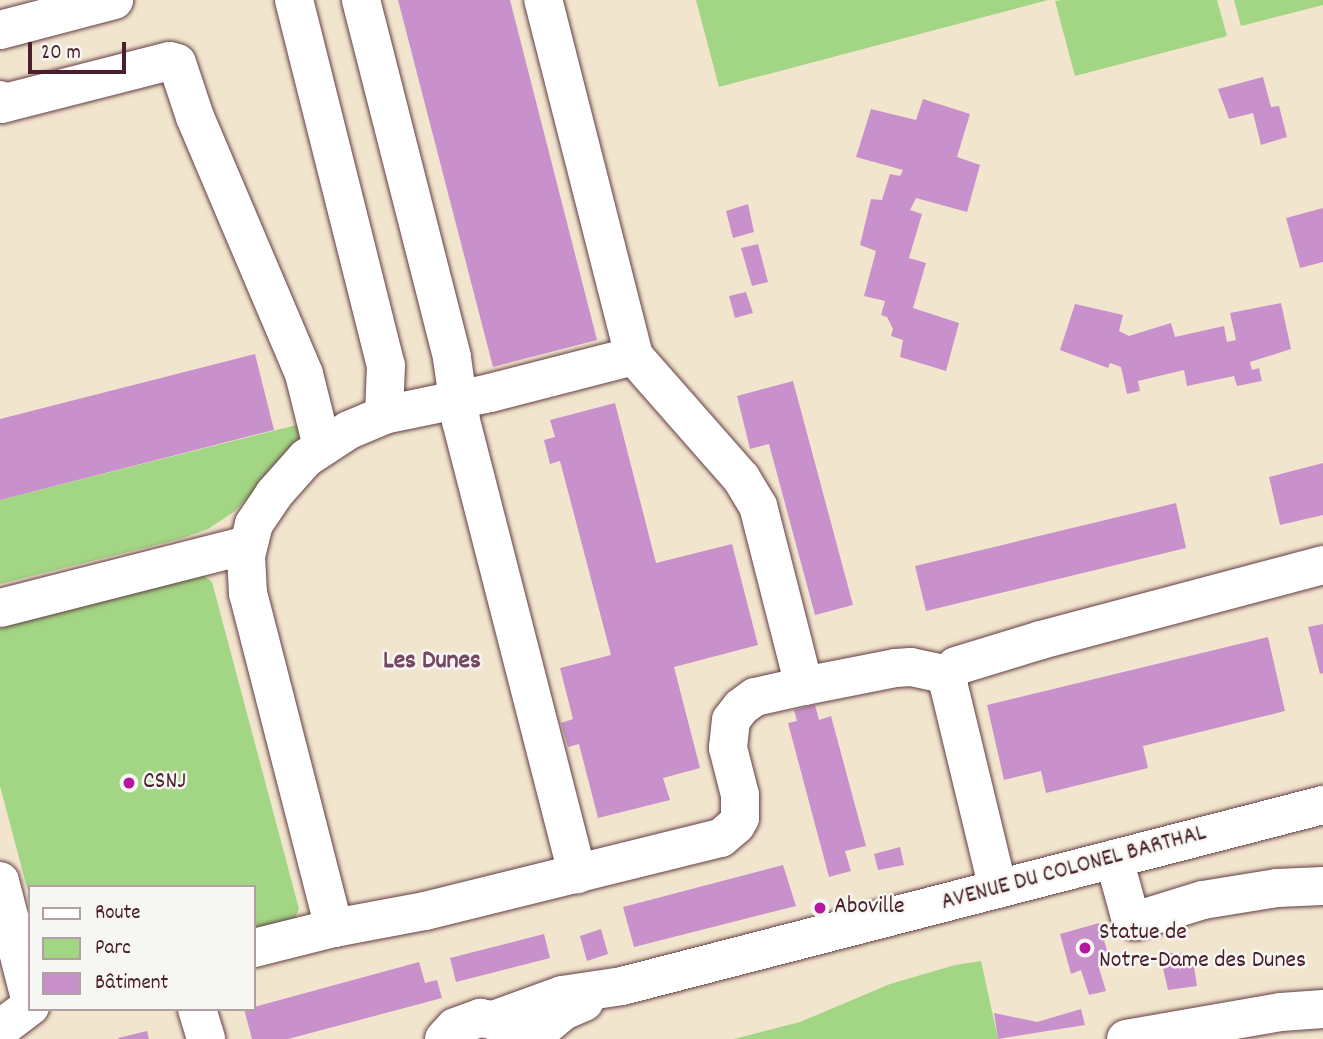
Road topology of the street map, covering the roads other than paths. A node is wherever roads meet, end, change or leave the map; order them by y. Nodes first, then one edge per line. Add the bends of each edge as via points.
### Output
1 (114, 0) edge
2 (294, 0) edge
3 (361, 0) edge
4 (543, 0) edge
5 (0, 30) edge
6 (0, 100) edge
7 (634, 356) junction
8 (456, 400) junction
9 (384, 415) junction
10 (322, 446) junction
11 (247, 545) junction
12 (1323, 565) edge
13 (0, 608) edge
14 (949, 675) junction
15 (804, 686) junction
16 (1323, 805) edge
17 (1114, 859) junction
18 (577, 874) junction
19 (0, 881) edge
20 (1323, 886) edge
21 (998, 889) junction
22 (334, 928) junction
23 (256, 948) edge
24 (622, 986) junction
25 (28, 991) edge
26 (28, 1008) edge
27 (1323, 1009) edge
28 (198, 1011) edge
29 (0, 1029) edge
30 (506, 1029) edge
31 (206, 1039) edge
32 (444, 1039) edge
33 (530, 1039) edge
34 (1126, 1039) edge

1 - 5 street
2 - 9 street via 386,365
3 - 8 street via 452,358
4 - 7 street
6 - 10 street via 1,104 170,61 177,63 195,117 304,374
7 - 8 street
7 - 15 street via 741,478 758,506
8 - 9 street
8 - 18 street
9 - 10 street
10 - 11 street via 264,506
11 - 13 street
11 - 22 street via 248,594
12 - 14 street via 976,659 957,666
14 - 15 street via 896,668
14 - 21 street via 956,722
15 - 18 street via 755,697 731,720 727,748 740,818 729,833
16 - 17 street, AVENUE DU COLONEL BARTHAL
17 - 20 street via 1135,921 1203,900
17 - 21 street, AVENUE DU COLONEL BARTHAL
18 - 22 street
19 - 25 street
21 - 24 street, AVENUE DU COLONEL BARTHAL
22 - 23 street
24 - 30 street, AVENUE DU COLONEL BARTHAL via 562,995
24 - 33 street, AVENUE DU COLONEL BARTHAL via 564,1012
26 - 29 street
27 - 34 street via 1280,1012
28 - 31 street
30 - 32 street, AVENUE DU COLONEL BARTHAL via 467,1021

